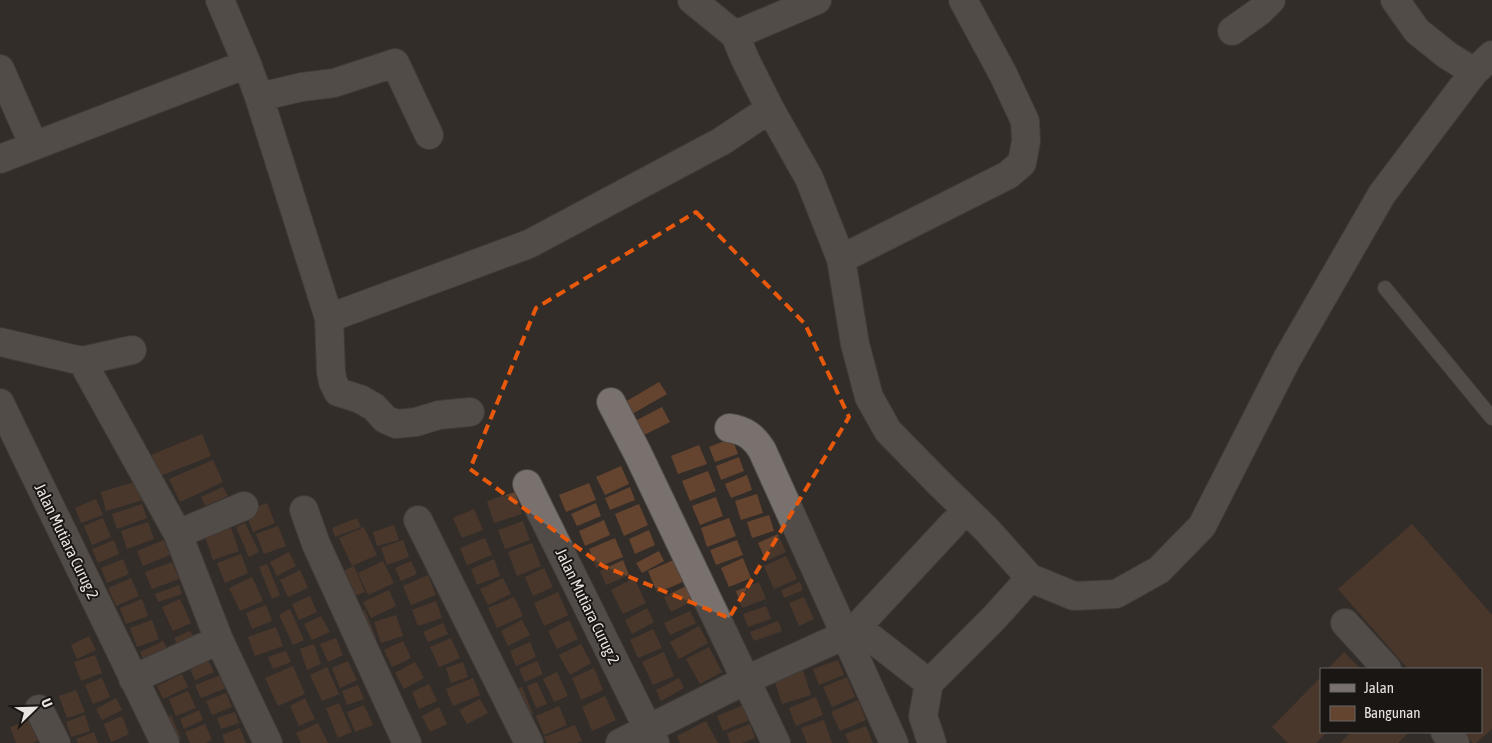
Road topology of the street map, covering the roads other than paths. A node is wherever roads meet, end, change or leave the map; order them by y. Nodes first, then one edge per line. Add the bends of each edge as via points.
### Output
1 (220, 0) edge
2 (692, 0) edge
3 (817, 0) edge
4 (962, 0) edge
5 (1271, 0) edge
6 (1395, 0) edge
7 (1232, 31) dead end
8 (735, 35) junction
9 (247, 64) junction
10 (1483, 64) edge
11 (0, 69) edge
12 (259, 97) junction
13 (770, 109) junction
14 (429, 135) dead end
15 (34, 146) junction
16 (0, 159) edge
17 (841, 259) junction
18 (1384, 288) dead end
19 (329, 318) junction
20 (0, 342) edge
21 (132, 350) dead end
22 (82, 361) junction
23 (611, 402) dead end
24 (0, 403) edge
25 (470, 412) dead end
26 (1492, 418) edge
27 (729, 428) dead end
28 (527, 484) dead end
29 (244, 506) dead end
30 (304, 510) dead end
31 (418, 520) dead end
32 (953, 524) dead end
33 (178, 534) junction
34 (1030, 578) junction
35 (1345, 623) dead end
36 (851, 631) junction
37 (219, 640) junction
38 (1386, 668) edge
39 (134, 679) junction
40 (746, 680) junction
41 (929, 683) junction
42 (39, 709) dead end
43 (1446, 733) edge
44 (652, 736) edge
45 (56, 743) edge
46 (164, 743) edge
47 (268, 743) edge
48 (407, 743) edge
49 (529, 743) edge
50 (620, 743) edge
51 (776, 743) edge
52 (894, 743) edge
53 (932, 743) edge
54 (1455, 743) edge

1 - 9 street
2 - 8 street
3 - 8 street
4 - 17 street via 1025,121 1022,163 1008,175
5 - 7 street
6 - 10 street via 1417,31 1447,55
8 - 13 street
9 - 12 street
9 - 15 street
10 - 34 street via 1382,194 1287,359 1202,526 1159,570 1116,594 1074,596
11 - 15 street
12 - 14 street via 334,83 395,62
12 - 19 street
13 - 17 street via 809,178
13 - 19 street via 722,141 530,244
15 - 16 street
17 - 34 street via 863,380 868,397 888,431
18 - 26 lane
19 - 25 street via 331,372 338,392 360,399 396,424
20 - 22 street
21 - 22 street
22 - 33 street
23 - 40 street
24 - 39 street, Jalan Mutiara Curug 2
27 - 36 street via 756,439
28 - 44 street, Jalan Mutiara Curug 2
29 - 33 street
30 - 48 street via 316,544
31 - 49 street
32 - 36 street
33 - 37 street
34 - 41 street
35 - 38 street
36 - 40 street
36 - 41 street
36 - 52 street
37 - 39 street
37 - 47 street
39 - 46 street, Jalan Mutiara Curug 2
40 - 44 street
40 - 51 street
41 - 53 street via 923,716
42 - 45 street
43 - 54 street
44 - 50 street

